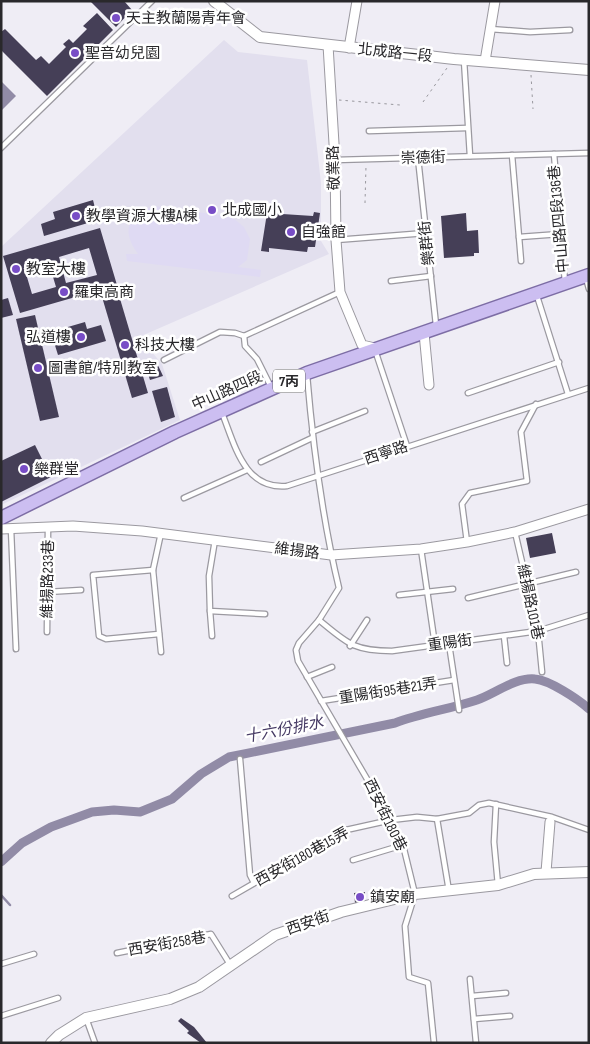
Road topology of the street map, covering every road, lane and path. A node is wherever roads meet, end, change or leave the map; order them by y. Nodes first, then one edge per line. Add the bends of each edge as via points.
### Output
1 (214, 1) edge
2 (357, 1) edge
3 (495, 1) edge
4 (151, 2) edge
5 (490, 29) junction
6 (570, 30) dead end
7 (328, 45) junction
8 (349, 48) junction
9 (459, 60) junction
10 (485, 61) junction
11 (530, 65) junction
12 (589, 70) edge
13 (331, 100) junction
14 (423, 102) dead end
15 (400, 105) dead end
16 (533, 109) dead end
17 (467, 128) junction
18 (369, 131) dead end
19 (1, 148) edge
20 (589, 153) edge
21 (554, 154) junction
22 (512, 155) junction
23 (470, 156) junction
24 (418, 158) junction
25 (366, 159) junction
26 (335, 160) junction
27 (365, 203) dead end
28 (426, 233) junction
29 (560, 234) junction
30 (519, 237) junction
31 (336, 240) junction
32 (521, 261) dead end
33 (431, 276) junction
34 (588, 280) edge
35 (391, 281) dead end
36 (565, 283) junction
37 (340, 292) junction
38 (537, 294) junction
39 (430, 330) junction
40 (244, 336) junction
41 (375, 348) junction
42 (164, 360) dead end
43 (559, 362) junction
44 (307, 373) junction
45 (429, 385) dead end
46 (272, 388) junction
47 (589, 388) edge
48 (468, 393) dead end
49 (568, 394) junction
50 (536, 404) junction
51 (366, 411) dead end
52 (222, 412) junction
53 (312, 432) junction
54 (312, 438) junction
55 (407, 446) junction
56 (261, 462) dead end
57 (247, 470) junction
58 (318, 475) junction
59 (184, 498) dead end
60 (589, 509) edge
61 (1, 518) edge
62 (48, 526) junction
63 (11, 528) junction
64 (1, 529) edge
65 (515, 532) junction
66 (161, 533) junction
67 (215, 540) junction
68 (467, 542) junction
69 (421, 549) junction
70 (331, 555) junction
71 (154, 570) junction
72 (576, 572) dead end
73 (527, 585) junction
74 (453, 589) dead end
75 (81, 590) dead end
76 (47, 592) junction
77 (427, 592) junction
78 (399, 596) dead end
79 (468, 598) dead end
80 (210, 611) junction
81 (265, 614) dead end
82 (589, 616) edge
83 (319, 620) junction
84 (367, 620) dead end
85 (538, 631) junction
86 (47, 632) dead end
87 (159, 634) junction
88 (212, 636) dead end
89 (504, 636) junction
90 (449, 644) junction
91 (435, 645) junction
92 (350, 646) junction
93 (16, 649) dead end
94 (161, 652) dead end
95 (507, 663) dead end
96 (332, 667) dead end
97 (542, 672) dead end
98 (307, 677) junction
99 (454, 680) junction
100 (321, 701) junction
101 (459, 710) dead end
102 (240, 759) dead end
103 (496, 804) junction
104 (437, 818) junction
105 (391, 820) junction
106 (550, 822) dead end
107 (589, 830) edge
108 (403, 845) junction
109 (353, 860) dead end
110 (546, 872) junction
111 (589, 872) edge
112 (254, 883) junction
113 (498, 885) junction
114 (449, 892) junction
115 (415, 894) junction
116 (232, 896) dead end
117 (117, 953) dead end
118 (34, 954) dead end
119 (1, 964) edge
120 (231, 967) junction
121 (470, 979) dead end
122 (506, 993) dead end
123 (472, 996) junction
124 (58, 998) dead end
125 (1, 1016) edge
126 (510, 1016) dead end
127 (86, 1018) junction
128 (474, 1019) junction
129 (51, 1043) edge
130 (95, 1043) edge
131 (434, 1043) edge
132 (476, 1043) edge

1 - 7 street, 北成路一段 via 260,37
2 - 8 street
3 - 5 street
4 - 19 lane
5 - 6 lane
5 - 10 street
7 - 8 street, 北成路一段
7 - 13 street, 敬業路
8 - 9 street, 北成路一段
9 - 10 street, 北成路一段
9 - 14 path
9 - 17 lane
10 - 11 street, 北成路一段
11 - 12 street, 北成路一段
11 - 16 path
13 - 15 path
13 - 26 street, 敬業路
17 - 18 lane
17 - 23 lane
20 - 21 lane, 崇德街
21 - 22 lane, 崇德街
21 - 29 lane, 中山路四段136巷
22 - 23 lane, 崇德街
22 - 30 lane
23 - 24 lane, 崇德街
24 - 25 lane, 崇德街
24 - 28 lane, 樂群街
25 - 26 lane, 崇德街
25 - 27 path
26 - 31 street, 敬業路
28 - 31 lane
28 - 33 lane, 樂群街
29 - 30 lane
29 - 36 lane, 中山路四段136巷
30 - 32 lane
31 - 37 street, 敬業路
33 - 35 lane
33 - 39 lane, 樂群街
34 - 36 main road, 中山路四段 / 7丙
36 - 38 main road, 中山路四段 / 7丙
37 - 40 lane
37 - 41 street, 敬業路 via 362,346
38 - 39 main road, 中山路四段 / 7丙
38 - 43 lane
39 - 41 main road, 中山路四段 / 7丙
39 - 45 street
40 - 42 lane via 220,332
40 - 46 lane via 245,346 257,359
41 - 44 main road, 中山路四段 / 7丙
41 - 55 lane
43 - 48 lane
43 - 49 lane
44 - 46 main road, 中山路四段 / 7丙
44 - 53 lane
46 - 52 main road, 中山路四段 / 7丙
47 - 49 lane, 西寧路
49 - 50 lane, 西寧路
50 - 55 lane, 西寧路
50 - 68 lane via 521,432 527,481 470,493 462,504
51 - 53 lane
52 - 57 lane
52 - 61 main road, 中山路四段 / 7丙
53 - 54 lane
54 - 56 lane
54 - 58 lane
55 - 58 lane, 西寧路
57 - 58 lane, 西寧路 via 258,481 273,487 287,486
57 - 59 lane
58 - 70 lane
60 - 65 street, 維揚路
62 - 63 street, 維揚路
62 - 66 street, 維揚路
62 - 76 lane, 維揚路233巷
63 - 64 street, 維揚路
63 - 93 lane
65 - 68 street, 維揚路
65 - 73 lane, 維揚路101巷
66 - 67 street, 維揚路
66 - 71 lane
67 - 70 street, 維揚路
67 - 80 lane via 209,576
68 - 69 street, 維揚路
69 - 70 street, 維揚路
69 - 77 lane
70 - 83 lane via 339,588
71 - 87 lane
71 - 87 lane via 93,575 99,636 106,639
72 - 73 lane
73 - 79 lane
73 - 85 lane, 維揚路101巷
74 - 77 lane
75 - 76 lane
76 - 86 lane, 維揚路233巷
77 - 78 lane
77 - 91 lane
80 - 81 lane
80 - 88 lane
82 - 85 lane, 重陽街
83 - 92 lane, 重陽街
83 - 98 lane, 西安街180巷 via 296,650
84 - 92 lane
85 - 89 lane, 重陽街
85 - 97 lane, 維揚路101巷
87 - 94 lane
89 - 90 lane, 重陽街
89 - 95 lane
90 - 91 lane, 重陽街
90 - 99 lane
91 - 92 lane, 重陽街 via 392,651 370,651
96 - 98 lane
98 - 100 lane, 西安街180巷
99 - 100 lane, 重陽街95巷21弄
99 - 101 lane
100 - 105 lane, 西安街180巷
102 - 112 lane via 250,875
103 - 104 lane, 西安街180巷15弄 via 478,805 469,813
103 - 107 lane via 552,817
103 - 113 lane via 494,842
104 - 105 lane, 西安街180巷15弄
104 - 114 lane
105 - 108 lane, 西安街180巷
105 - 112 lane, 西安街180巷15弄 via 346,830
106 - 110 street
108 - 109 lane
108 - 115 lane, 西安街180巷
110 - 111 street, 西安街
110 - 113 street, 西安街
112 - 116 lane, 西安街180巷15弄
113 - 114 street, 西安街
114 - 115 street, 西安街
115 - 120 street, 西安街 via 288,929
115 - 131 lane via 405,926 409,977 428,982
117 - 120 lane, 西安街258巷 via 211,934
118 - 119 lane
120 - 127 street, 西安街 via 170,998
121 - 123 lane
122 - 123 lane
123 - 128 lane
124 - 125 lane
126 - 128 lane
127 - 129 street, 西安街
127 - 130 lane
128 - 132 lane

